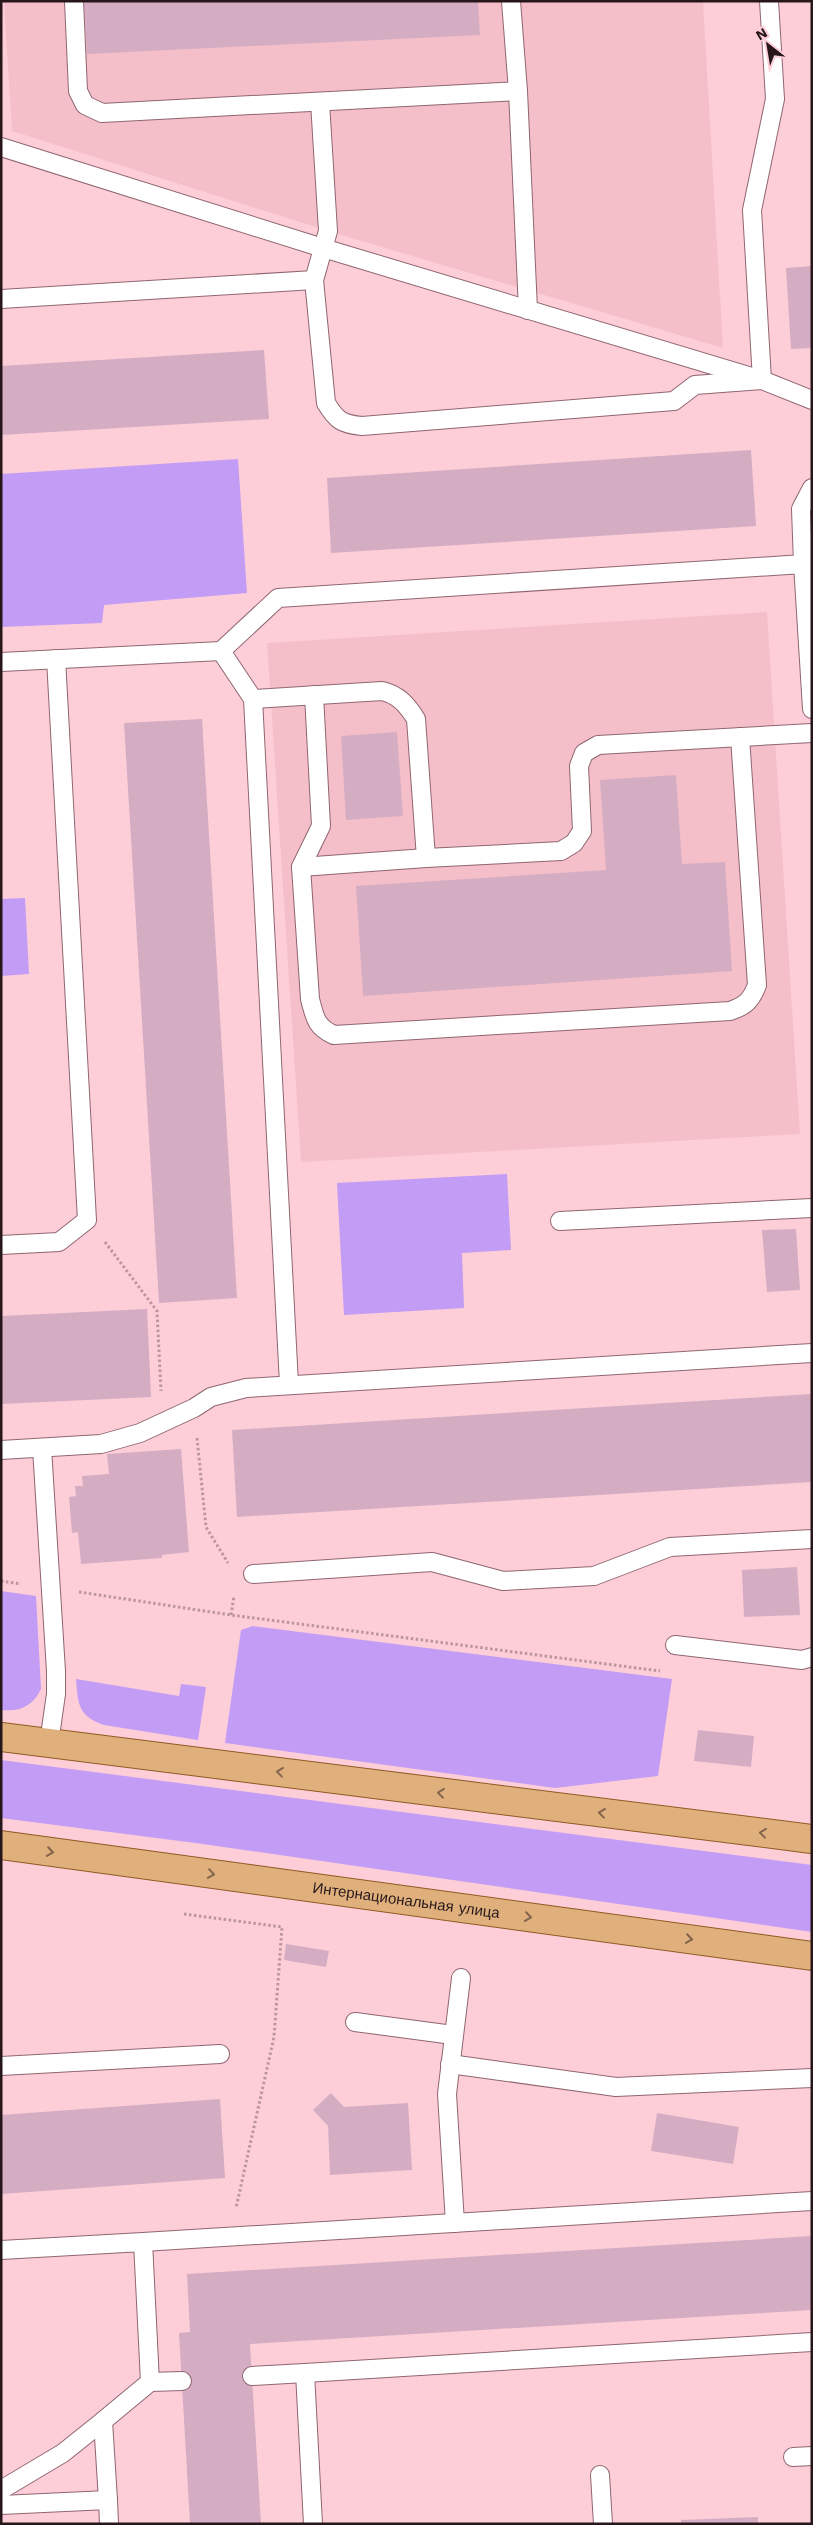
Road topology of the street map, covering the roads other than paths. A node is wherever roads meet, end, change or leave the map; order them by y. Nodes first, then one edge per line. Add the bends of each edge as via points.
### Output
1 (74, 1) edge
2 (511, 1) edge
3 (769, 1) edge
4 (518, 91) junction
5 (320, 102) junction
6 (1, 146) edge
7 (324, 248) junction
8 (314, 280) junction
9 (1, 299) edge
10 (528, 310) junction
11 (762, 380) junction
12 (812, 400) edge
13 (812, 488) edge
14 (803, 564) junction
15 (221, 650) junction
16 (56, 659) junction
17 (1, 662) edge
18 (314, 695) junction
19 (253, 698) junction
20 (812, 709) edge
21 (812, 733) edge
22 (740, 737) junction
23 (426, 858) junction
24 (302, 867) junction
25 (812, 1208) edge
26 (560, 1221) dead end
27 (1, 1245) edge
28 (812, 1353) edge
29 (289, 1384) junction
30 (42, 1448) junction
31 (1, 1450) edge
32 (812, 1539) edge
33 (253, 1574) dead end
34 (675, 1645) dead end
35 (812, 1657) edge
36 (1, 1737) edge
37 (49, 1744) junction
38 (812, 1839) edge
39 (1, 1845) edge
40 (812, 1956) edge
41 (461, 1978) dead end
42 (355, 2022) dead end
43 (453, 2035) junction
44 (220, 2054) dead end
45 (450, 2064) junction
46 (1, 2066) edge
47 (812, 2078) edge
48 (812, 2202) edge
49 (455, 2223) junction
50 (143, 2242) junction
51 (1, 2250) edge
52 (812, 2342) edge
53 (305, 2373) junction
54 (252, 2376) dead end
55 (182, 2381) dead end
56 (150, 2382) junction
57 (103, 2421) junction
58 (812, 2456) edge
59 (793, 2457) dead end
60 (600, 2475) dead end
61 (1, 2490) edge
62 (108, 2500) junction
63 (1, 2505) edge
64 (109, 2524) edge
65 (314, 2524) edge
66 (603, 2524) edge

1 - 5 lane via 78,91 85,105 102,113
2 - 4 lane
3 - 11 lane via 775,99 752,210
4 - 5 lane
4 - 10 lane
5 - 7 lane via 328,231
6 - 7 lane
7 - 8 lane
7 - 10 lane
8 - 9 lane
8 - 11 lane via 326,403 333,415 346,424 362,426 674,401 695,385
10 - 11 lane
11 - 12 lane
13 - 14 lane via 801,509
14 - 15 lane via 278,598
14 - 20 lane
15 - 16 lane
15 - 19 lane
16 - 17 lane
16 - 27 lane via 87,1220 59,1242
18 - 19 lane
18 - 23 lane via 382,690 392,693 407,705 416,719
18 - 24 lane via 321,826
19 - 29 lane
21 - 22 lane
22 - 23 lane via 598,745 584,753 579,766 582,831 574,843 561,851
22 - 24 lane via 757,985 743,1007 730,1011 334,1035 322,1030 310,999
23 - 24 lane
25 - 26 lane
28 - 29 lane
29 - 30 lane via 246,1388 212,1397 140,1433 101,1444
30 - 31 lane
30 - 37 lane via 56,1694
32 - 33 lane via 670,1547 594,1576 503,1581 432,1562
34 - 35 lane via 802,1660
36 - 37 main road
38 -> 37 main road
39 -> 40 main road, Интернациональная улица
41 - 43 lane
42 - 43 lane
43 - 45 lane
44 - 46 lane
45 - 47 lane via 616,2087
45 - 49 lane via 447,2094
48 - 49 lane
49 - 50 lane
50 - 51 lane
50 - 56 lane
52 - 53 lane
53 - 54 lane
53 - 65 lane
55 - 56 lane
56 - 57 lane
57 - 61 lane via 63,2453
57 - 62 lane
58 - 59 lane
60 - 66 lane
62 - 63 lane
62 - 64 lane

